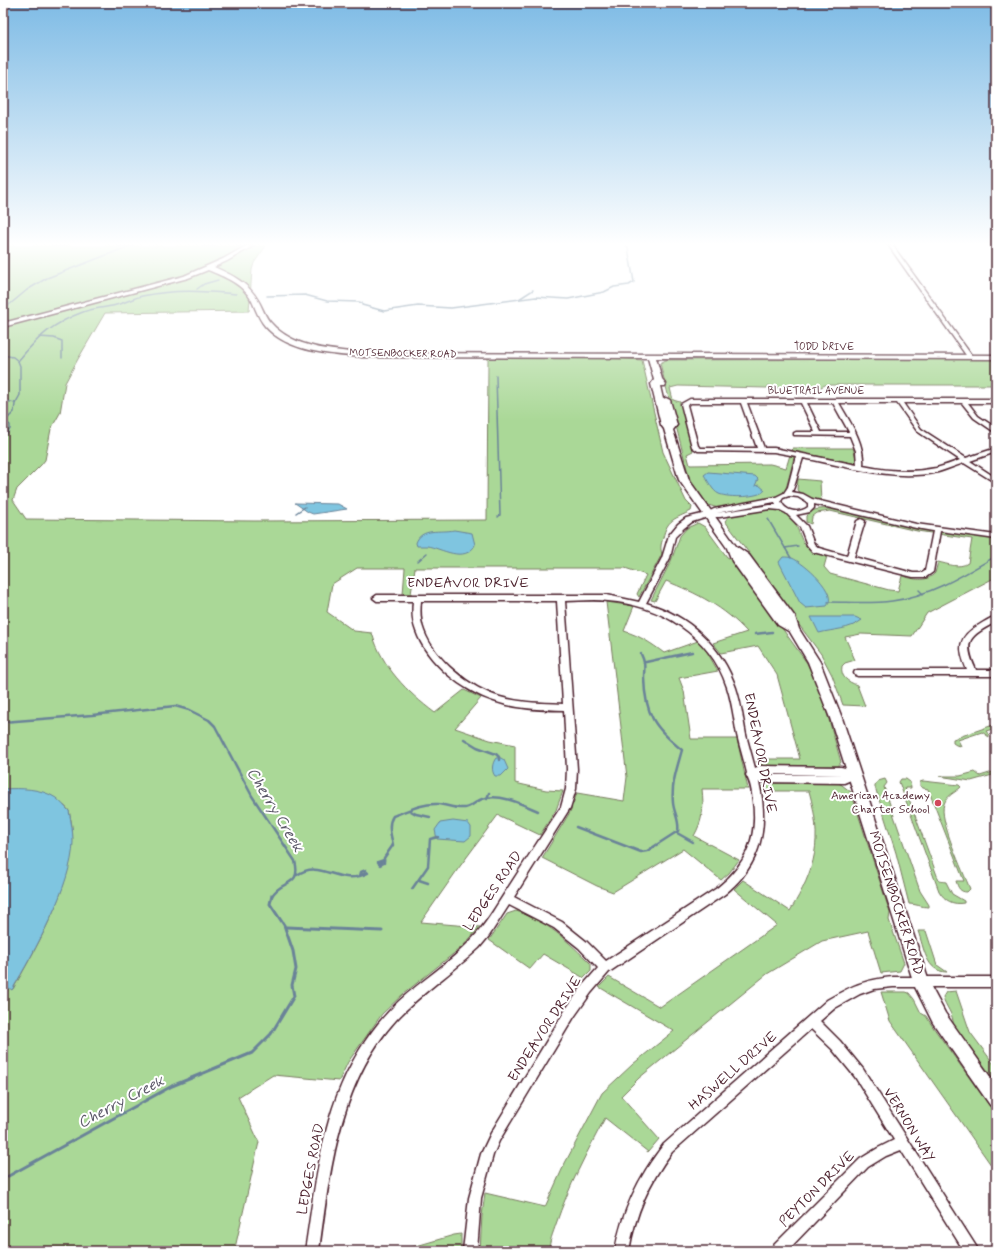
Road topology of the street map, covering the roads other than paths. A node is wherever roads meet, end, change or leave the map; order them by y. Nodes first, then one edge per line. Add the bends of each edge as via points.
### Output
1 (82, 305) edge
2 (257, 305) edge
3 (933, 305) edge
4 (3, 325) edge
5 (652, 356) junction
6 (970, 357) junction
7 (996, 357) edge
8 (743, 401) junction
9 (803, 401) junction
10 (899, 401) junction
11 (964, 401) junction
12 (996, 401) edge
13 (836, 402) junction
14 (996, 431) edge
15 (796, 434) dead end
16 (818, 434) junction
17 (851, 434) junction
18 (761, 450) junction
19 (996, 450) edge
20 (800, 455) junction
21 (965, 461) junction
22 (860, 467) junction
23 (996, 481) edge
24 (791, 487) junction
25 (787, 494) junction
26 (800, 495) junction
27 (778, 499) junction
28 (809, 507) junction
29 (785, 510) junction
30 (708, 515) junction
31 (861, 521) dead end
32 (803, 526) junction
33 (937, 530) junction
34 (996, 536) edge
35 (850, 559) junction
36 (377, 598) dead end
37 (417, 598) junction
38 (561, 598) junction
39 (642, 604) junction
40 (996, 619) edge
41 (858, 673) dead end
42 (974, 673) junction
43 (996, 673) edge
44 (567, 707) junction
45 (855, 774) junction
46 (751, 775) junction
47 (508, 899) junction
48 (606, 968) junction
49 (921, 982) junction
50 (996, 982) edge
51 (812, 1022) junction
52 (996, 1099) edge
53 (902, 1143) junction
54 (312, 1251) edge
55 (470, 1251) edge
56 (622, 1251) edge
57 (778, 1251) edge
58 (972, 1251) edge

1 - 4 main road
2 - 5 main road, MOTSENBOCKER ROAD via 262,318 271,328 292,340 321,350 362,355
3 - 6 street
5 - 6 main road, TODD DRIVE
5 - 30 main road, MOTSENBOCKER ROAD via 658,380 655,384 665,424 684,480
6 - 7 main road, TODD DRIVE
8 - 9 street, BLUETRAIL AVENUE
8 - 18 street
8 - 18 street, BLUETRAIL AVENUE via 685,403 696,447
9 - 13 street, BLUETRAIL AVENUE
9 - 16 street
10 - 11 street, BLUETRAIL AVENUE
10 - 13 street, BLUETRAIL AVENUE
10 - 21 street via 919,430
11 - 12 street, BLUETRAIL AVENUE
11 - 14 street via 976,417
13 - 17 street
15 - 16 street
16 - 17 street
17 - 22 street via 860,452
18 - 20 street
19 - 21 street
20 - 22 street
20 - 24 street
21 - 22 street via 921,472 893,472
21 - 23 street
24 - 25 street
24 - 26 street
25 - 26 street
25 - 27 street
26 - 28 street
27 - 29 street via 778,504
27 - 30 street via 716,510
28 - 29 street via 796,513
28 - 32 street via 804,516
28 - 33 street via 835,507
29 - 30 street via 770,507 720,516
29 - 32 street
30 - 39 street via 690,520 674,534 666,558
30 - 45 main road, MOTSENBOCKER ROAD via 782,622 794,629 810,652
31 - 35 street
32 - 35 street via 814,548
33 - 34 street
33 - 35 street via 929,572 923,575 913,575
36 - 37 street, ENDEAVOR DRIVE
37 - 38 street, ENDEAVOR DRIVE
37 - 44 street via 416,616 422,637 441,662 461,681 484,695 513,704
38 - 39 street, ENDEAVOR DRIVE via 607,598
38 - 44 street, LEDGES ROAD
39 - 46 street, ENDEAVOR DRIVE via 665,613 687,626 715,655 732,690
40 - 42 street via 974,631 966,640 966,656
41 - 42 street
42 - 43 street
44 - 47 street, LEDGES ROAD via 572,768 568,800
45 - 46 street via 844,779 761,779
45 - 49 main road, MOTSENBOCKER ROAD
46 - 48 street, ENDEAVOR DRIVE via 758,807 758,832 753,850 743,869 721,891
47 - 48 street via 558,925
47 - 54 street, LEDGES ROAD via 479,941 402,1006 372,1041 357,1064 345,1091 330,1140
48 - 55 street, ENDEAVOR DRIVE via 586,989 570,1013 495,1137 485,1159 476,1191
49 - 50 street, HASWELL DRIVE
49 - 51 street, HASWELL DRIVE via 883,982 857,989 831,1004
49 - 52 main road, MOTSENBOCKER ROAD via 939,1018
51 - 53 street, VERNON WAY via 852,1064
51 - 56 street, HASWELL DRIVE via 668,1148 654,1165 638,1194
53 - 57 street, PEYTON DRIVE via 864,1163
53 - 58 street, VERNON WAY

